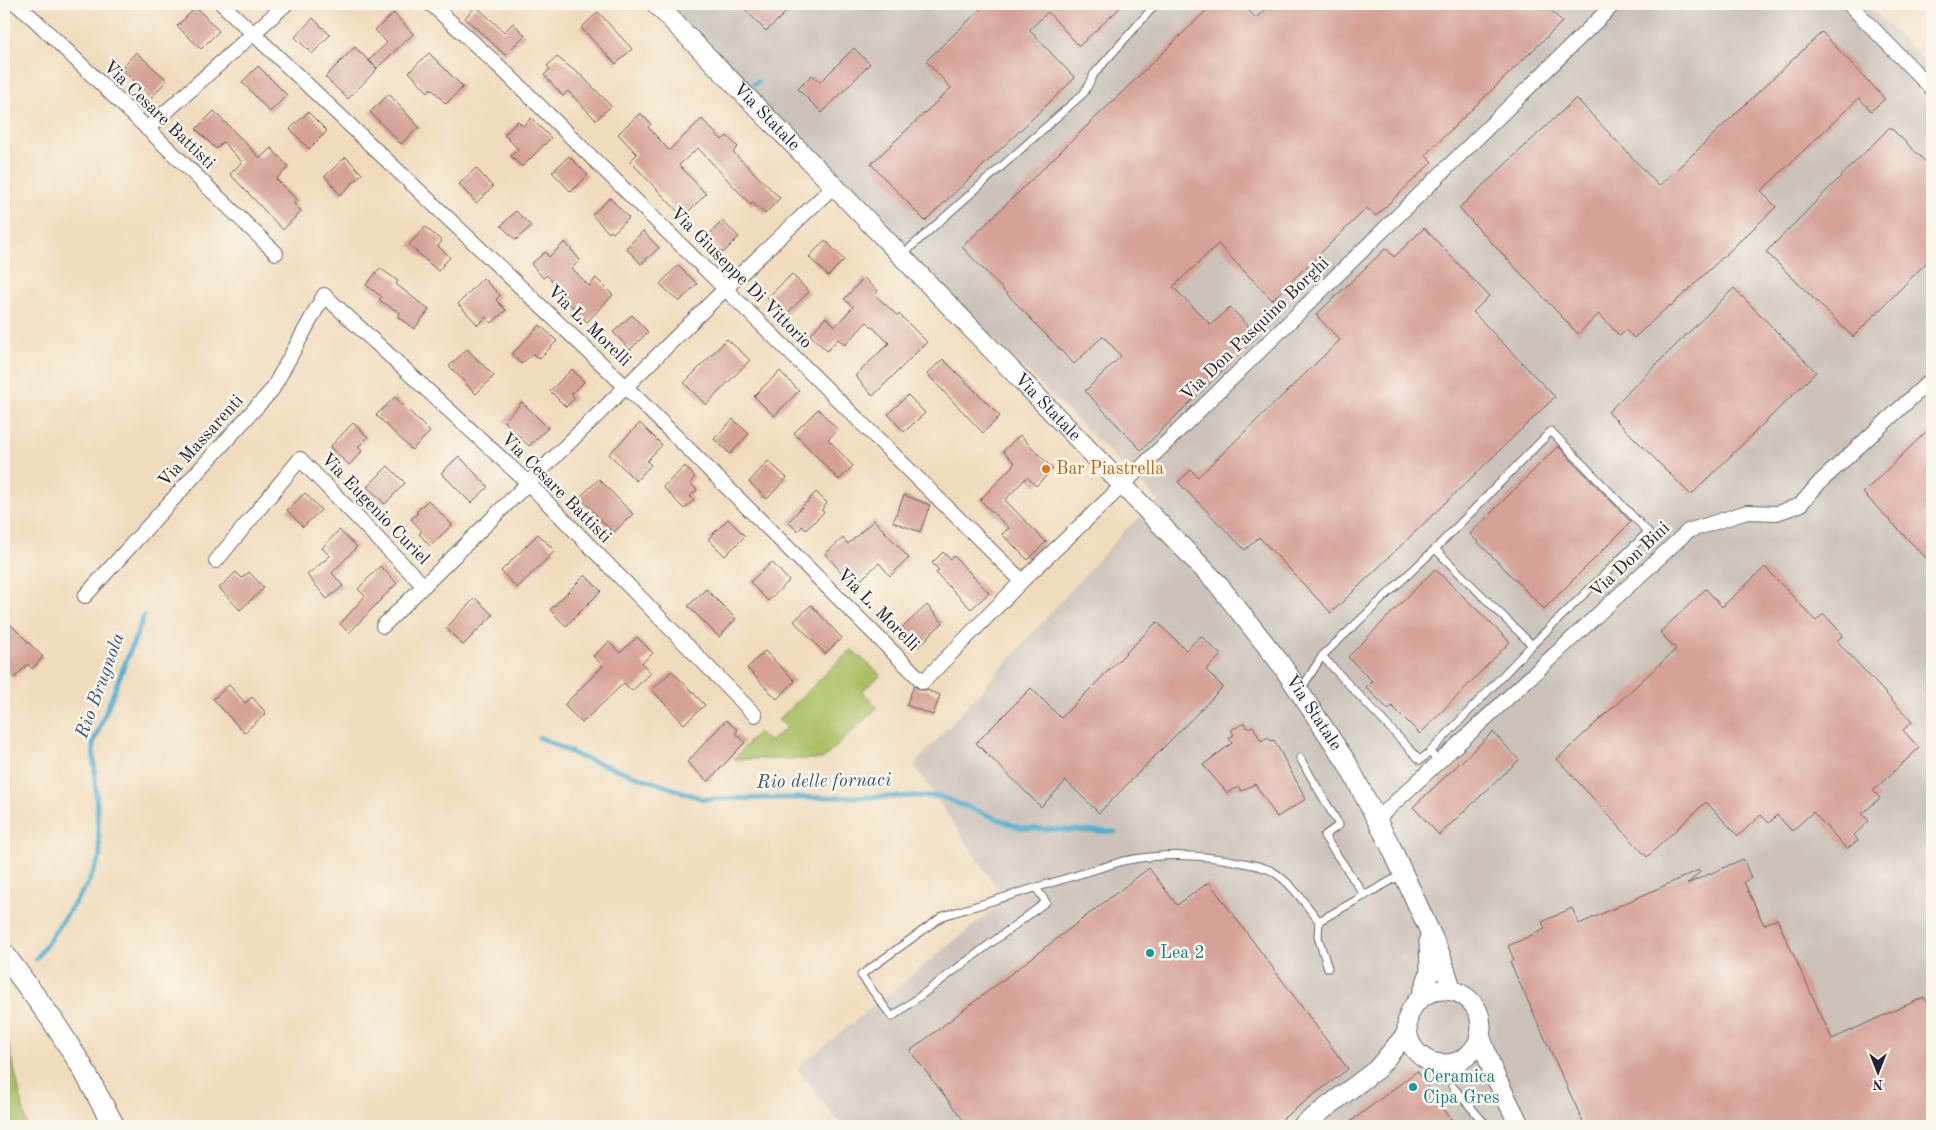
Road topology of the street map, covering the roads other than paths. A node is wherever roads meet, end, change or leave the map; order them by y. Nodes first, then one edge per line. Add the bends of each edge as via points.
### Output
1 (16, 4) edge
2 (222, 4) edge
3 (286, 4) edge
4 (431, 4) edge
5 (656, 4) edge
6 (1156, 4) edge
7 (1614, 4) edge
8 (1849, 4) edge
9 (254, 34) junction
10 (1932, 89) edge
11 (147, 129) junction
12 (834, 186) junction
13 (276, 254) dead end
14 (902, 256) junction
15 (725, 289) junction
16 (324, 295) joint
17 (1932, 379) edge
18 (626, 387) junction
19 (528, 484) junction
20 (1123, 485) junction
21 (1435, 549) junction
22 (216, 562) dead end
23 (1022, 580) junction
24 (424, 586) junction
25 (85, 596) dead end
26 (383, 626) dead end
27 (1532, 645) junction
28 (1322, 656) junction
29 (923, 682) joint
30 (1300, 692) junction
31 (754, 715) dead end
32 (1434, 757) junction
33 (1300, 758) dead end
34 (1377, 819) junction
35 (1404, 874) junction
36 (1036, 888) junction
37 (1365, 896) junction
38 (1319, 921) junction
39 (1429, 930) junction
40 (4, 954) edge
41 (1328, 968) dead end
42 (1452, 991) junction
43 (1421, 997) junction
44 (1407, 1033) junction
45 (1480, 1035) junction
46 (1421, 1056) junction
47 (1460, 1060) junction
48 (1377, 1069) junction
49 (1493, 1072) junction
50 (1452, 1086) dead end
51 (114, 1126) edge
52 (1302, 1126) edge
53 (1487, 1126) edge
54 (1520, 1126) edge

1 - 11 street, Via Cesare Battisti
2 - 9 street, Via L. Morelli
3 - 9 street
4 - 15 street, Via Giuseppe Di Vittorio via 507,74
5 - 12 main road, Via Statale
6 - 14 lane via 1094,74 1084,93
7 - 20 street, Via Don Pasquino Borghi
8 - 10 street
9 - 11 street
9 - 18 street, Via L. Morelli
11 - 13 street, Via Cesare Battisti
12 - 14 main road, Via Statale
12 - 15 street, Via Eugenio Curiel
14 - 20 main road, Via Statale
15 - 18 street, Via Eugenio Curiel
15 - 23 street, Via Giuseppe Di Vittorio
16 - 19 street, Via Cesare Battisti
16 - 25 street, Via Massarenti via 272,390
17 - 32 street, Via Don Bini via 1820,482 1800,505 1777,513 1747,512 1688,532
18 - 19 street, Via Eugenio Curiel
18 - 29 street, Via L. Morelli
19 - 24 street, Via Eugenio Curiel
19 - 31 street, Via Cesare Battisti
20 - 23 street, Via Don Pasquino Borghi
20 - 30 main road, Via Statale via 1217,583
21 - 27 lane
21 - 27 lane via 1551,431 1648,532
21 - 28 lane
22 - 24 street, Via Eugenio Curiel via 300,459
23 - 29 street, Via Don Pasquino Borghi
24 - 26 street, Via Eugenio Curiel
27 - 32 lane
28 - 30 lane
28 - 32 lane via 1420,760
30 - 34 main road, Via Statale via 1347,763
32 - 34 street, Via Don Bini
33 - 37 lane via 1339,825 1324,836
34 - 35 main road, Via Statale
35 - 37 lane
35 - 39 main road, Via Statale
36 - 36 lane via 943,916 861,975 892,1017 1046,902
36 - 38 lane via 1144,856 1221,858 1271,870 1284,880
37 - 38 lane
38 - 41 lane via 1318,936
39 - 42 main road, Via Statale
39 - 43 main road, Via Statale via 1430,972
40 - 51 main road via 53,1020
42 - 43 main road via 1436,991
42 - 45 main road via 1472,1002 1479,1018
43 - 44 main road, Via Statale via 1409,1013
44 - 46 main road
44 - 48 main road
45 - 47 main road via 1476,1045
45 - 49 main road
46 - 47 main road via 1440,1063
46 - 48 main road
47 - 49 main road
48 - 52 main road
49 - 54 main road
50 - 53 lane

